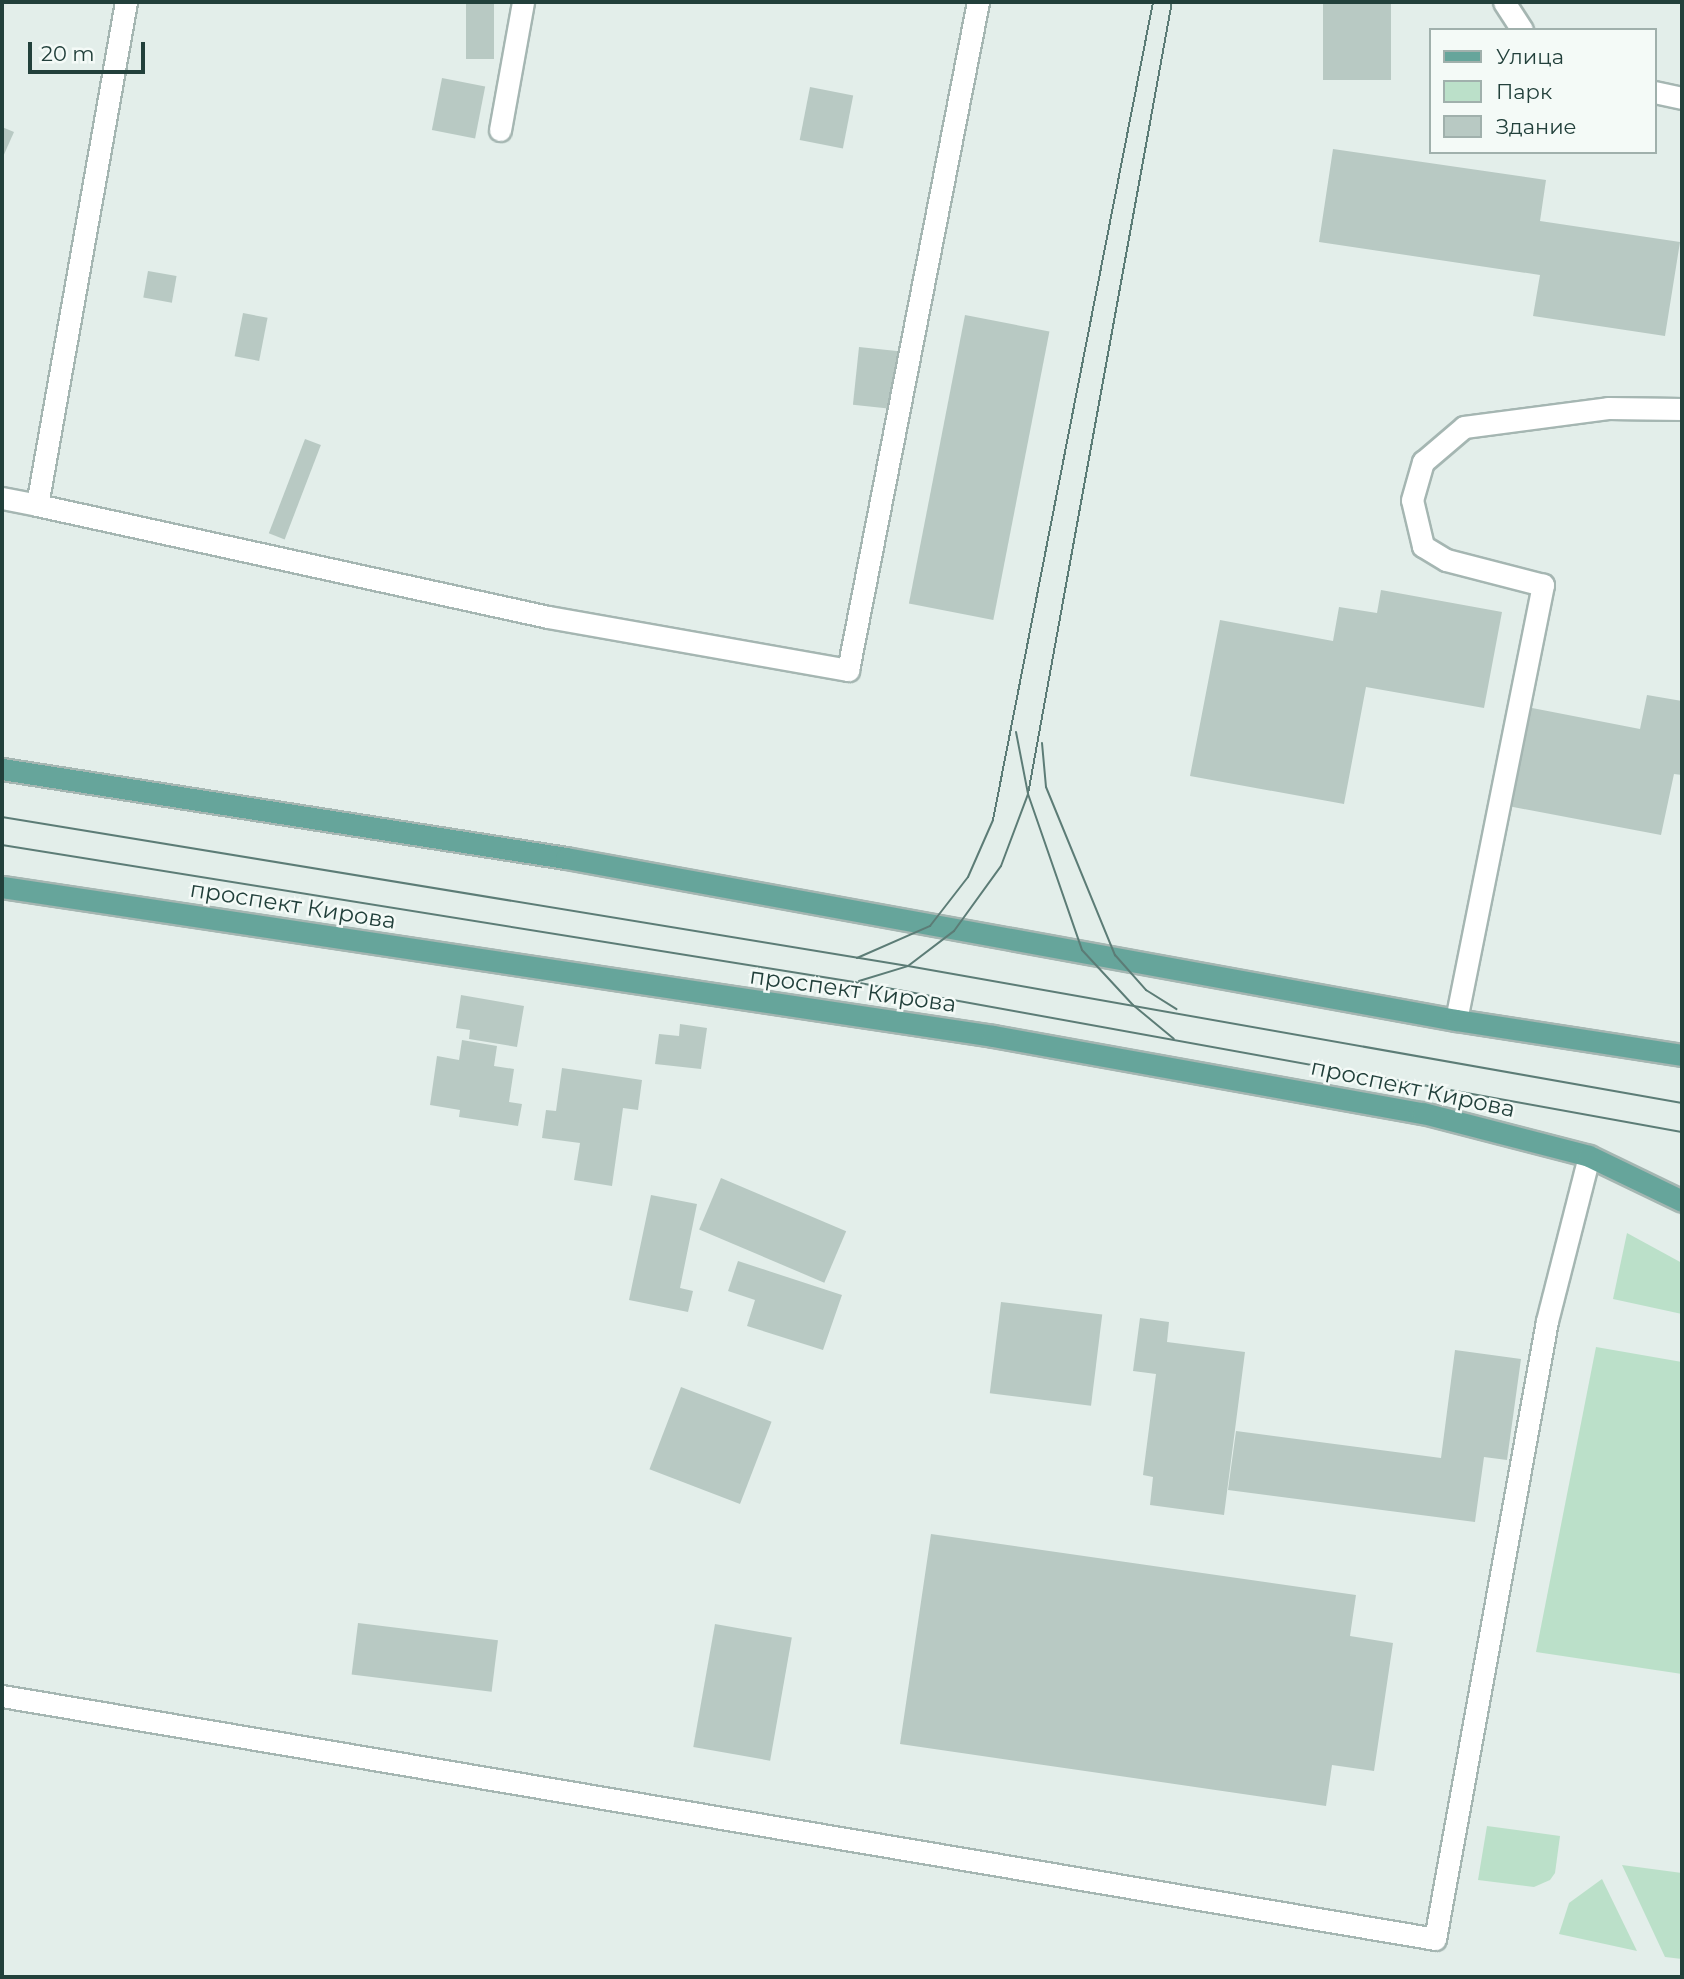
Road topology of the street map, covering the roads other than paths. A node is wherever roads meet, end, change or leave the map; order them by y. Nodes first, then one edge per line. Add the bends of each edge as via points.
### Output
1 (126, 2) edge
2 (523, 2) edge
3 (978, 2) edge
4 (1504, 2) edge
5 (1521, 28) edge
6 (1656, 92) edge
7 (1682, 98) edge
8 (500, 130) dead end
9 (1682, 409) edge
10 (2, 498) edge
11 (37, 505) junction
12 (2, 769) edge
13 (2, 887) edge
14 (1456, 1020) junction
15 (1682, 1055) edge
16 (1589, 1156) junction
17 (1682, 1201) edge
18 (2, 1696) edge

1 - 11 lane
2 - 8 lane
3 - 11 lane via 848,670 548,617
4 - 5 lane
6 - 7 lane
9 - 14 lane via 1608,408 1464,427 1423,462 1412,500 1423,546 1446,560 1543,586
10 - 11 lane
12 - 14 main road via 566,858
13 - 16 main road, проспект Кирова via 993,1036 1423,1113
14 - 15 main road
16 - 17 main road, проспект Кирова
16 - 18 lane via 1547,1321 1435,1939

